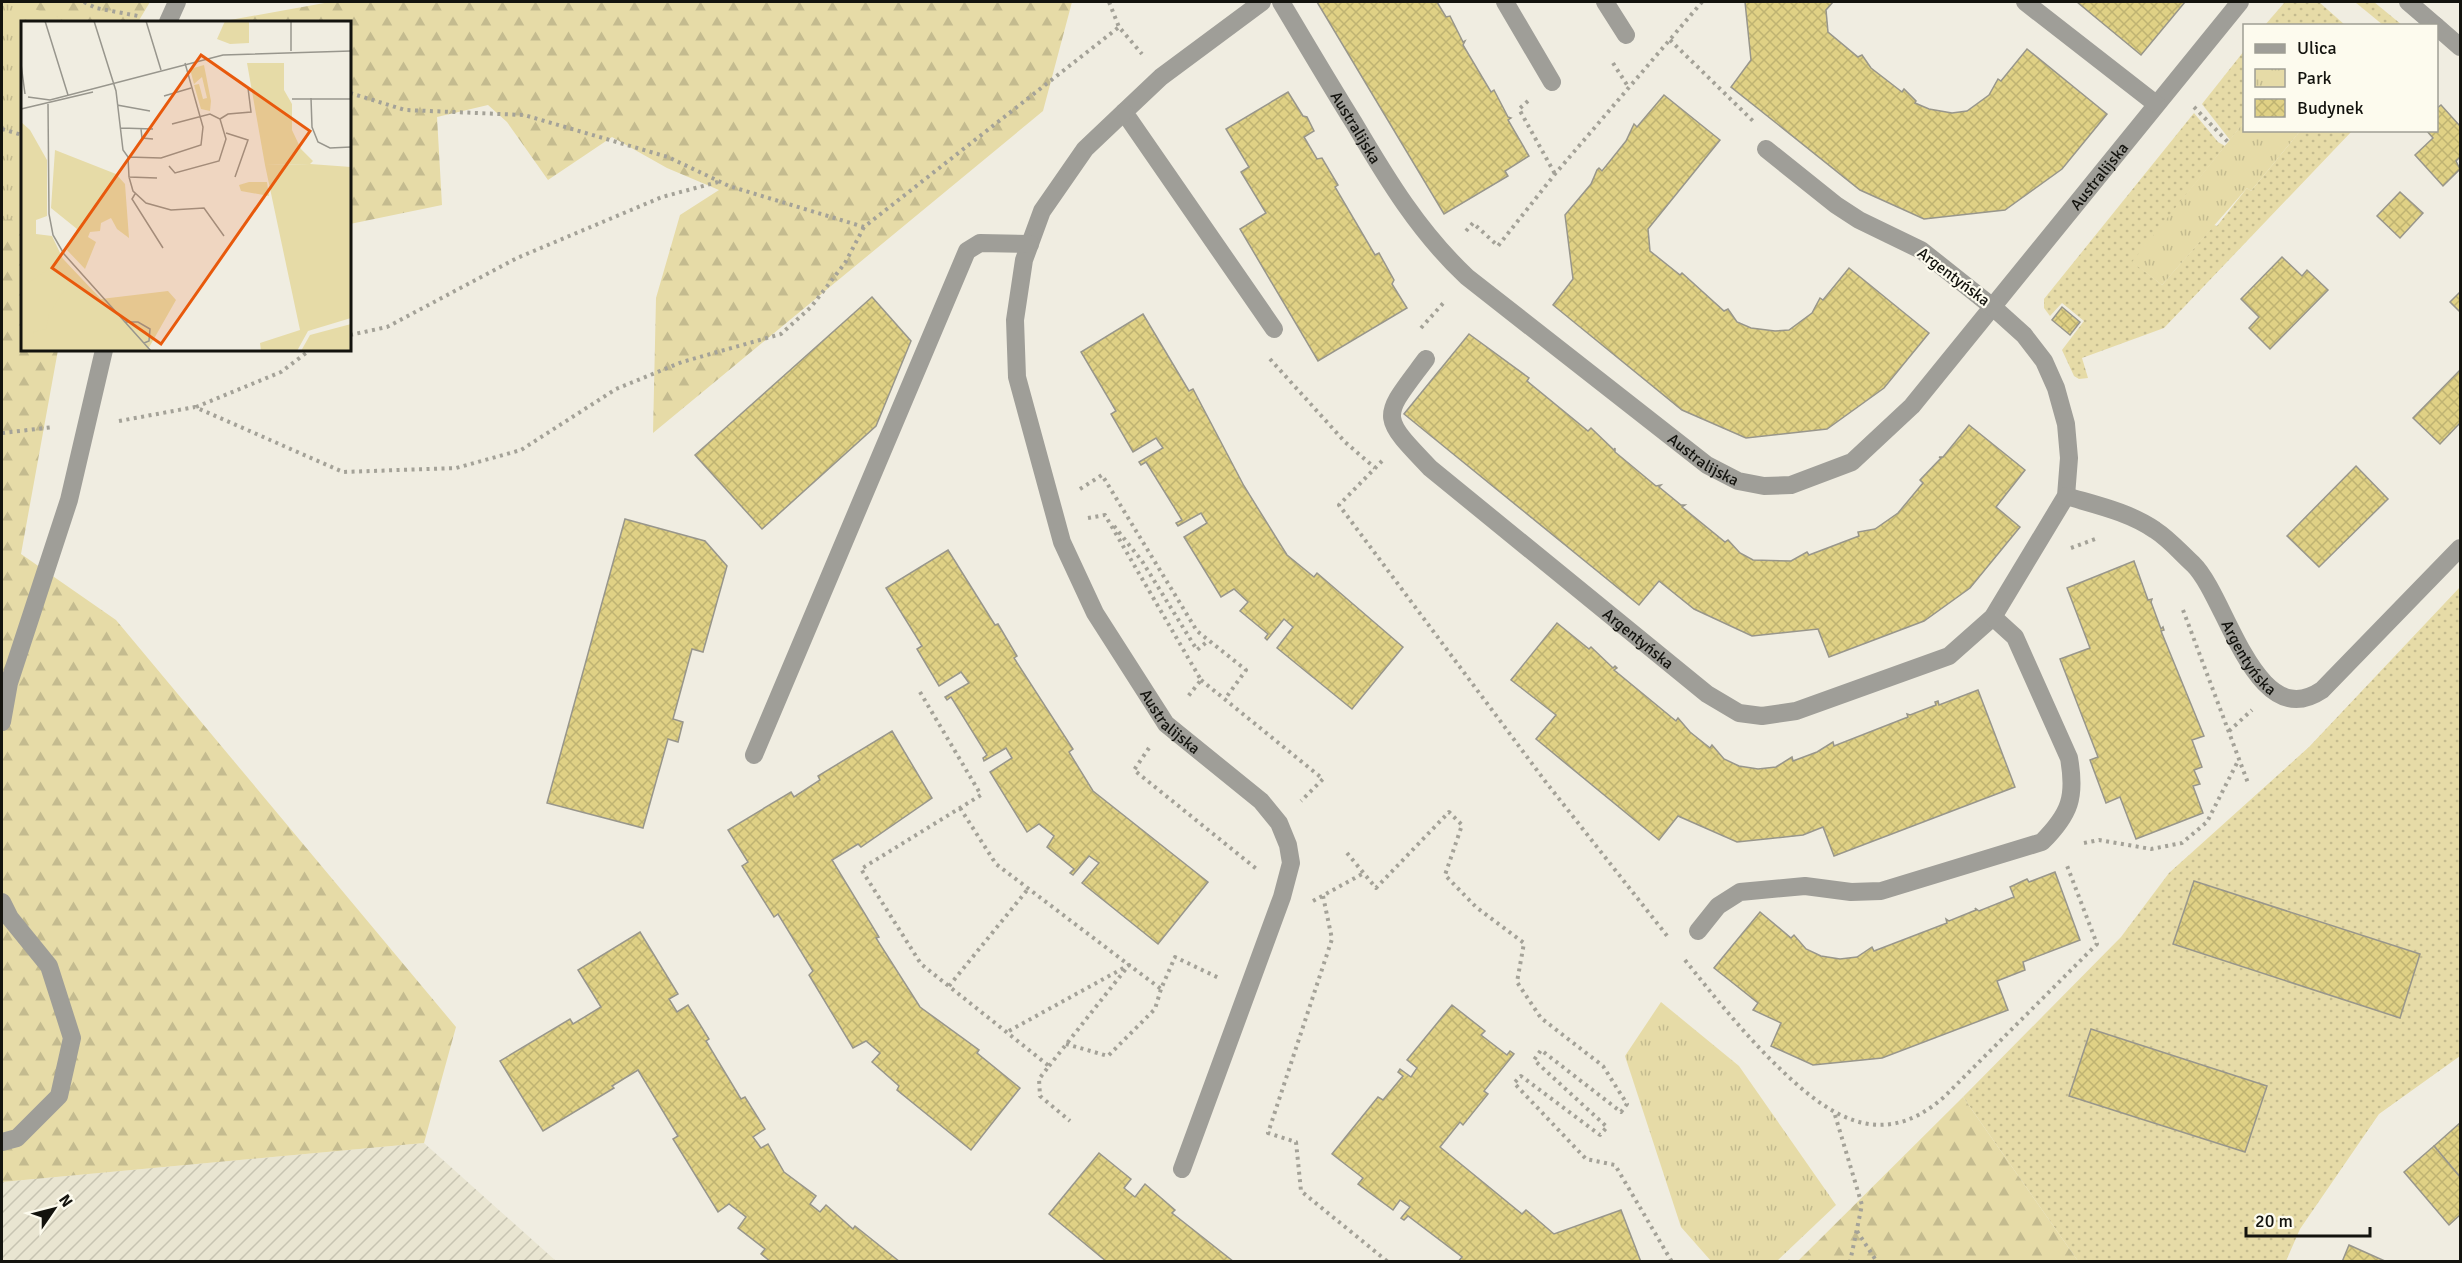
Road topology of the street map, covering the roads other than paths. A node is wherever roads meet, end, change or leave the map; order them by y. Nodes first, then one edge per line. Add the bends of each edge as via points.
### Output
1 (177, 2) edge
2 (1262, 2) edge
3 (1281, 2) edge
4 (1505, 2) edge
5 (1605, 2) edge
6 (2025, 2) edge
7 (2240, 2) edge
8 (2408, 2) edge
9 (168, 21) edge
10 (2434, 24) edge
11 (2438, 28) edge
12 (1626, 35) dead end
13 (2460, 47) edge
14 (1552, 82) road end
15 (2156, 104) junction
16 (1124, 112) junction
17 (1766, 149) road end
18 (1030, 244) junction
19 (1994, 308) junction
20 (1274, 329) road end
21 (104, 351) edge
22 (1426, 359) dead end
23 (2066, 496) junction
24 (2460, 548) edge
25 (1993, 617) junction
26 (2, 722) edge
27 (754, 755) dead end
28 (2, 902) edge
29 (1698, 931) dead end
30 (2, 1142) edge
31 (1182, 1168) dead end

1 - 9 street
2 - 16 street, Australijska via 1161,77
3 - 19 street, Australijska via 1388,181 1445,256 1707,465 1738,481 1764,486 1791,484 1852,462 1912,406
4 - 14 street
5 - 12 street
6 - 15 street
7 - 15 street, Australijska
8 - 10 street
11 - 13 street
15 - 19 street, Australijska
16 - 18 street, Australijska via 1085,149 1042,211
16 - 20 street
17 - 19 street, Argentyńska via 1836,205 1921,250
18 - 27 street via 980,243 967,251
18 - 31 street, Australijska via 1015,320 1017,377 1062,542 1095,613 1166,724 1261,801 1279,823 1291,862 1282,897
19 - 23 street, Argentyńska via 2024,335 2044,361 2056,388 2066,424
21 - 26 street via 69,500 9,683
22 - 25 street, Argentyńska via 1392,404 1391,423 1404,442 1430,468 1707,694 1739,713 1762,716 1796,711 1949,656
23 - 24 street, Argentyńska via 2120,512 2155,530 2195,566 2257,675 2273,692 2292,700 2308,699 2322,690
23 - 25 street, Argentyńska
25 - 29 street via 2015,637 2069,758 2073,779 2070,804 2061,824 2042,842 1881,891 1805,886 1740,892 1718,906
28 - 30 street via 10,918 49,966 72,1038 59,1096 17,1138

